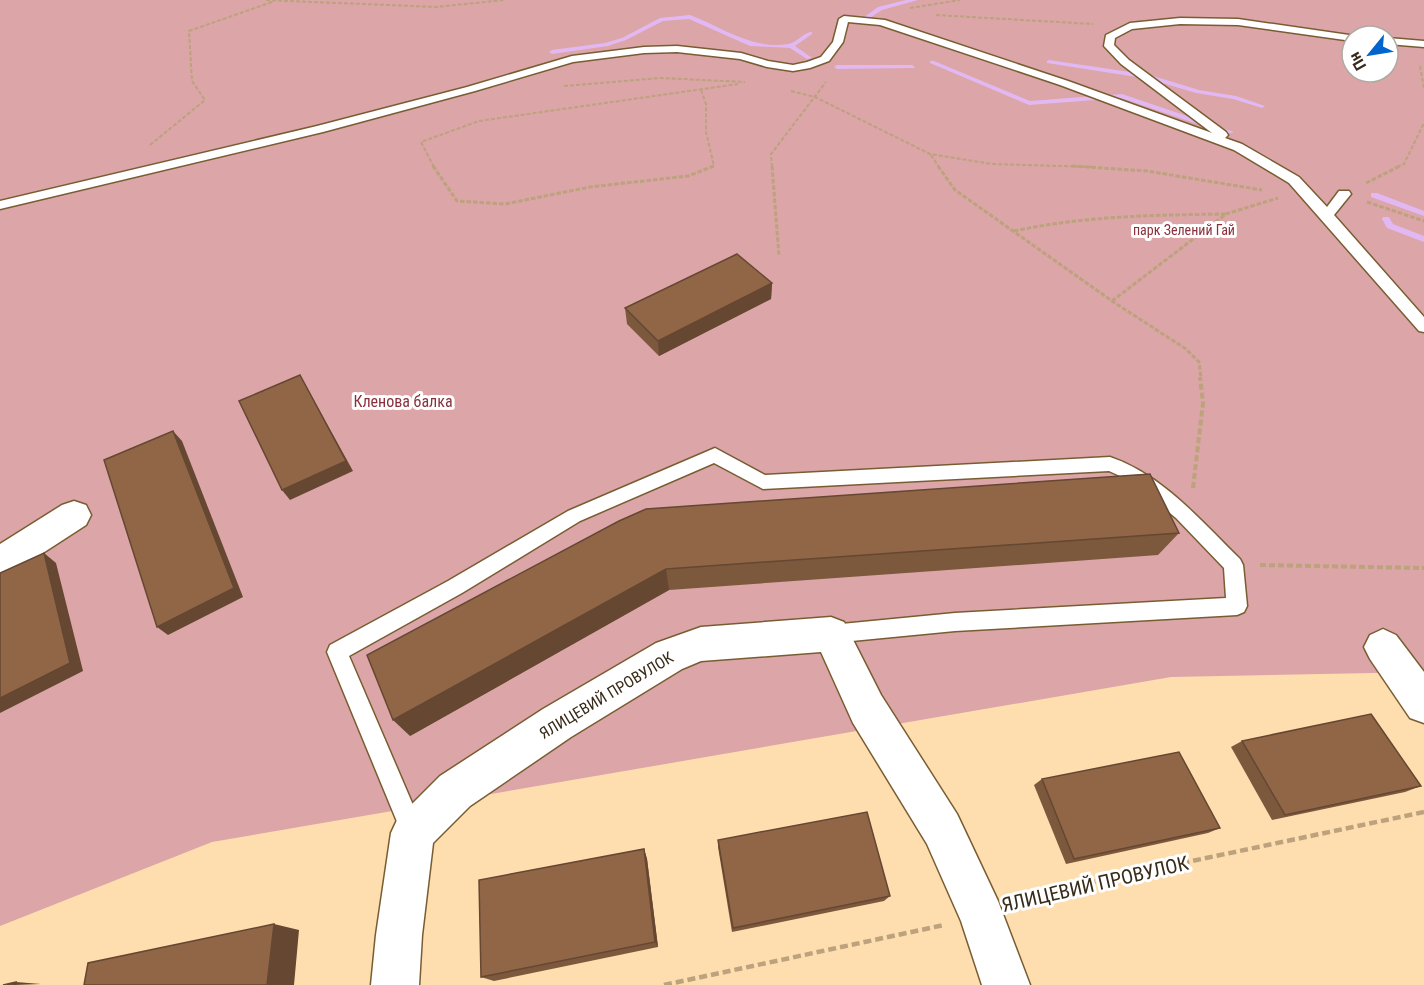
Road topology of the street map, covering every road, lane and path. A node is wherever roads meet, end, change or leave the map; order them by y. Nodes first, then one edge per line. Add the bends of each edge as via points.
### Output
1 (266, 0) edge
2 (504, 0) edge
3 (343, 1) edge
4 (272, 2) junction
5 (933, 15) dead end
6 (1130, 26) junction
7 (1340, 36) edge
8 (1400, 42) edge
9 (1424, 44) edge
10 (825, 59) junction
11 (1424, 60) edge
12 (557, 87) dead end
13 (1424, 88) edge
14 (701, 90) junction
15 (787, 90) dead end
16 (815, 97) junction
17 (1424, 123) edge
18 (1238, 147) junction
19 (141, 151) dead end
20 (930, 154) junction
21 (1267, 191) dead end
22 (1275, 194) dead end
23 (1344, 194) junction
24 (0, 205) edge
25 (1227, 214) junction
26 (1327, 215) junction
27 (1424, 221) edge
28 (1014, 232) junction
29 (779, 256) dead end
30 (1112, 301) junction
31 (1424, 327) edge
32 (1182, 513) junction
33 (74, 515) dead end
34 (0, 562) edge
35 (1233, 565) junction
36 (1424, 568) edge
37 (831, 634) junction
38 (1383, 647) dead end
39 (1424, 704) edge
40 (1424, 812) edge
41 (413, 833) junction
42 (982, 917) junction
43 (395, 985) edge
44 (664, 985) edge
45 (1006, 985) edge

1 - 4 path
2 - 3 path via 436,7
3 - 4 path
4 - 19 path via 189,31 192,81 205,100
5 - 6 path
6 - 7 lane via 1180,21 1238,22
6 - 18 lane via 1110,37 1109,46
8 - 9 lane
10 - 16 path via 829,79
10 - 18 lane via 838,42 844,19 881,22
10 - 24 lane via 793,68 741,56 677,49 572,59 328,127
11 - 13 path via 1419,64
12 - 14 path via 660,78 751,82
14 - 14 path via 479,121 421,142 457,201 505,204 590,187 688,176 714,166
15 - 16 path
16 - 20 path
16 - 29 path via 771,154
17 - 23 path via 1404,164
18 - 26 lane via 1294,180
20 - 21 path via 992,164 1147,171
20 - 28 path via 955,190
22 - 25 path via 1282,196
23 - 26 lane
23 - 27 path
25 - 28 path via 1061,220
25 - 30 path
26 - 31 lane
28 - 30 path
30 - 32 path via 1186,349 1199,362 1203,403 1193,470 1195,483
32 - 35 lane
32 - 41 lane via 1137,476 1110,464 763,482 715,455 574,516 337,652
33 - 34 street
35 - 36 path
35 - 37 lane via 1237,606 955,622
37 - 41 street, ЯЛИЦЕВИЙ ПРОВУЛОК via 701,644 669,656 557,723 455,791
37 - 42 street via 867,709 942,829
38 - 39 street
40 - 42 path, ЯЛИЦЕВИЙ ПРОВУЛОК via 999,902
41 - 43 street
42 - 44 path, ЯЛИЦЕВИЙ ПРОВУЛОК
42 - 45 street

